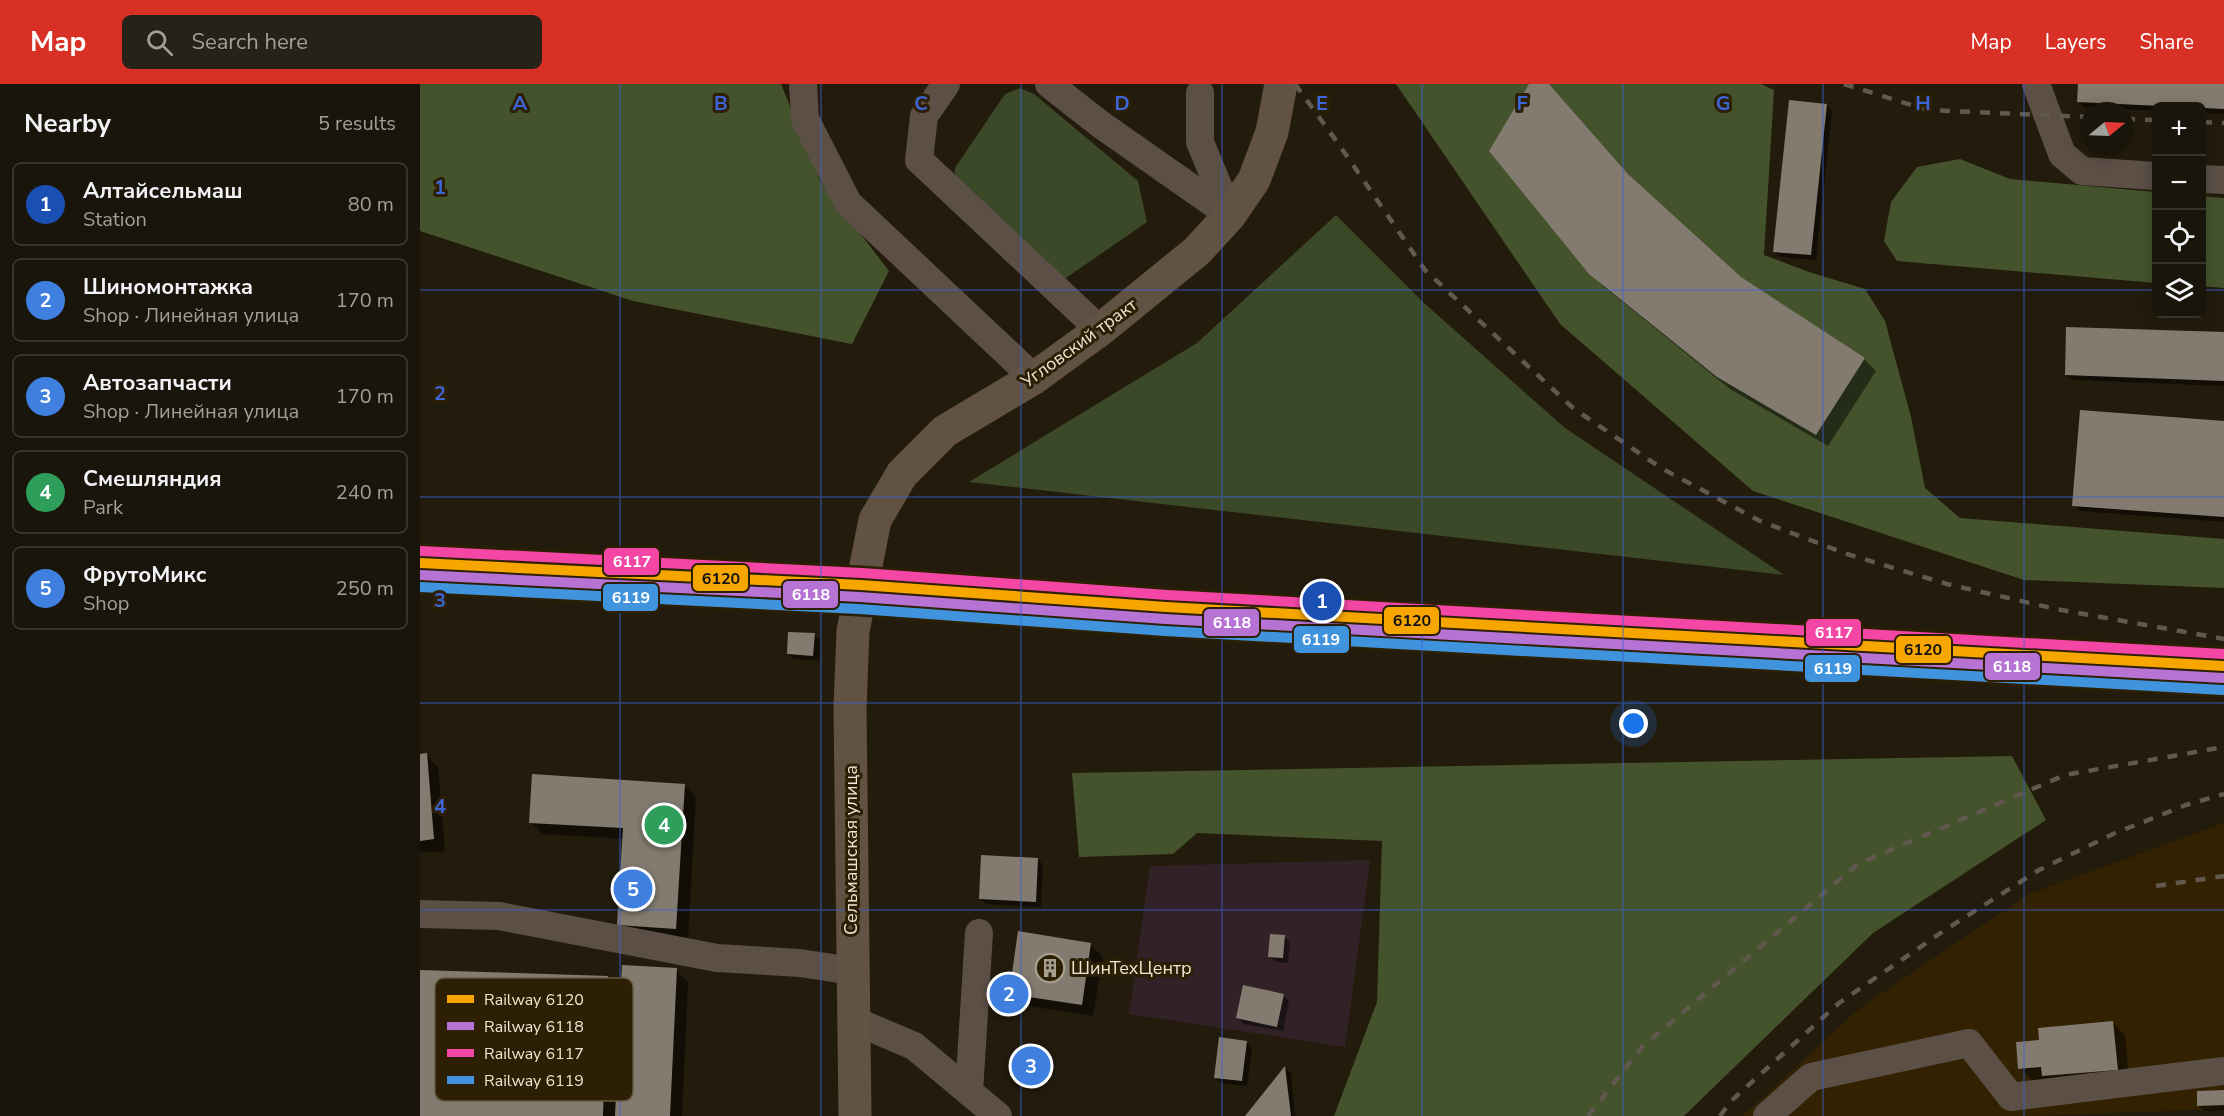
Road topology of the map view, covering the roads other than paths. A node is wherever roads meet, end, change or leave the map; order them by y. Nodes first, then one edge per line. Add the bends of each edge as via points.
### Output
1 (803, 84) edge
2 (946, 84) edge
3 (1049, 84) edge
4 (1281, 84) edge
5 (2036, 84) edge
6 (1200, 93) dead end
7 (2152, 176) edge
8 (2206, 179) edge
9 (2224, 180) edge
10 (1230, 215) junction
11 (1100, 330) junction
12 (1034, 378) junction
13 (861, 585) joint
14 (420, 914) edge
15 (979, 933) dead end
16 (852, 971) junction
17 (853, 1020) junction
18 (2224, 1071) edge
19 (969, 1092) junction
20 (855, 1116) edge
21 (998, 1116) edge
22 (1767, 1116) edge

1 - 12 street via 805,120 848,203
2 - 11 street via 924,116 919,160
3 - 10 street
4 - 10 highway, Угловский тракт via 1272,132 1254,180
5 - 7 street via 2061,154 2082,171
6 - 10 street via 1200,142
8 - 9 street
10 - 11 highway, Угловский тракт via 1197,252
11 - 12 highway, Угловский тракт
12 - 13 highway, Угловский тракт via 945,431 902,474 875,520
13 - 16 highway, Сельмашская улица via 853,631 850,708
14 - 16 street via 499,916 717,958
15 - 19 street
16 - 17 highway, Сельмашская улица
17 - 19 street via 914,1046
17 - 20 highway, Сельмашская улица
18 - 22 street via 2011,1097 1969,1043 1811,1077
19 - 21 street

